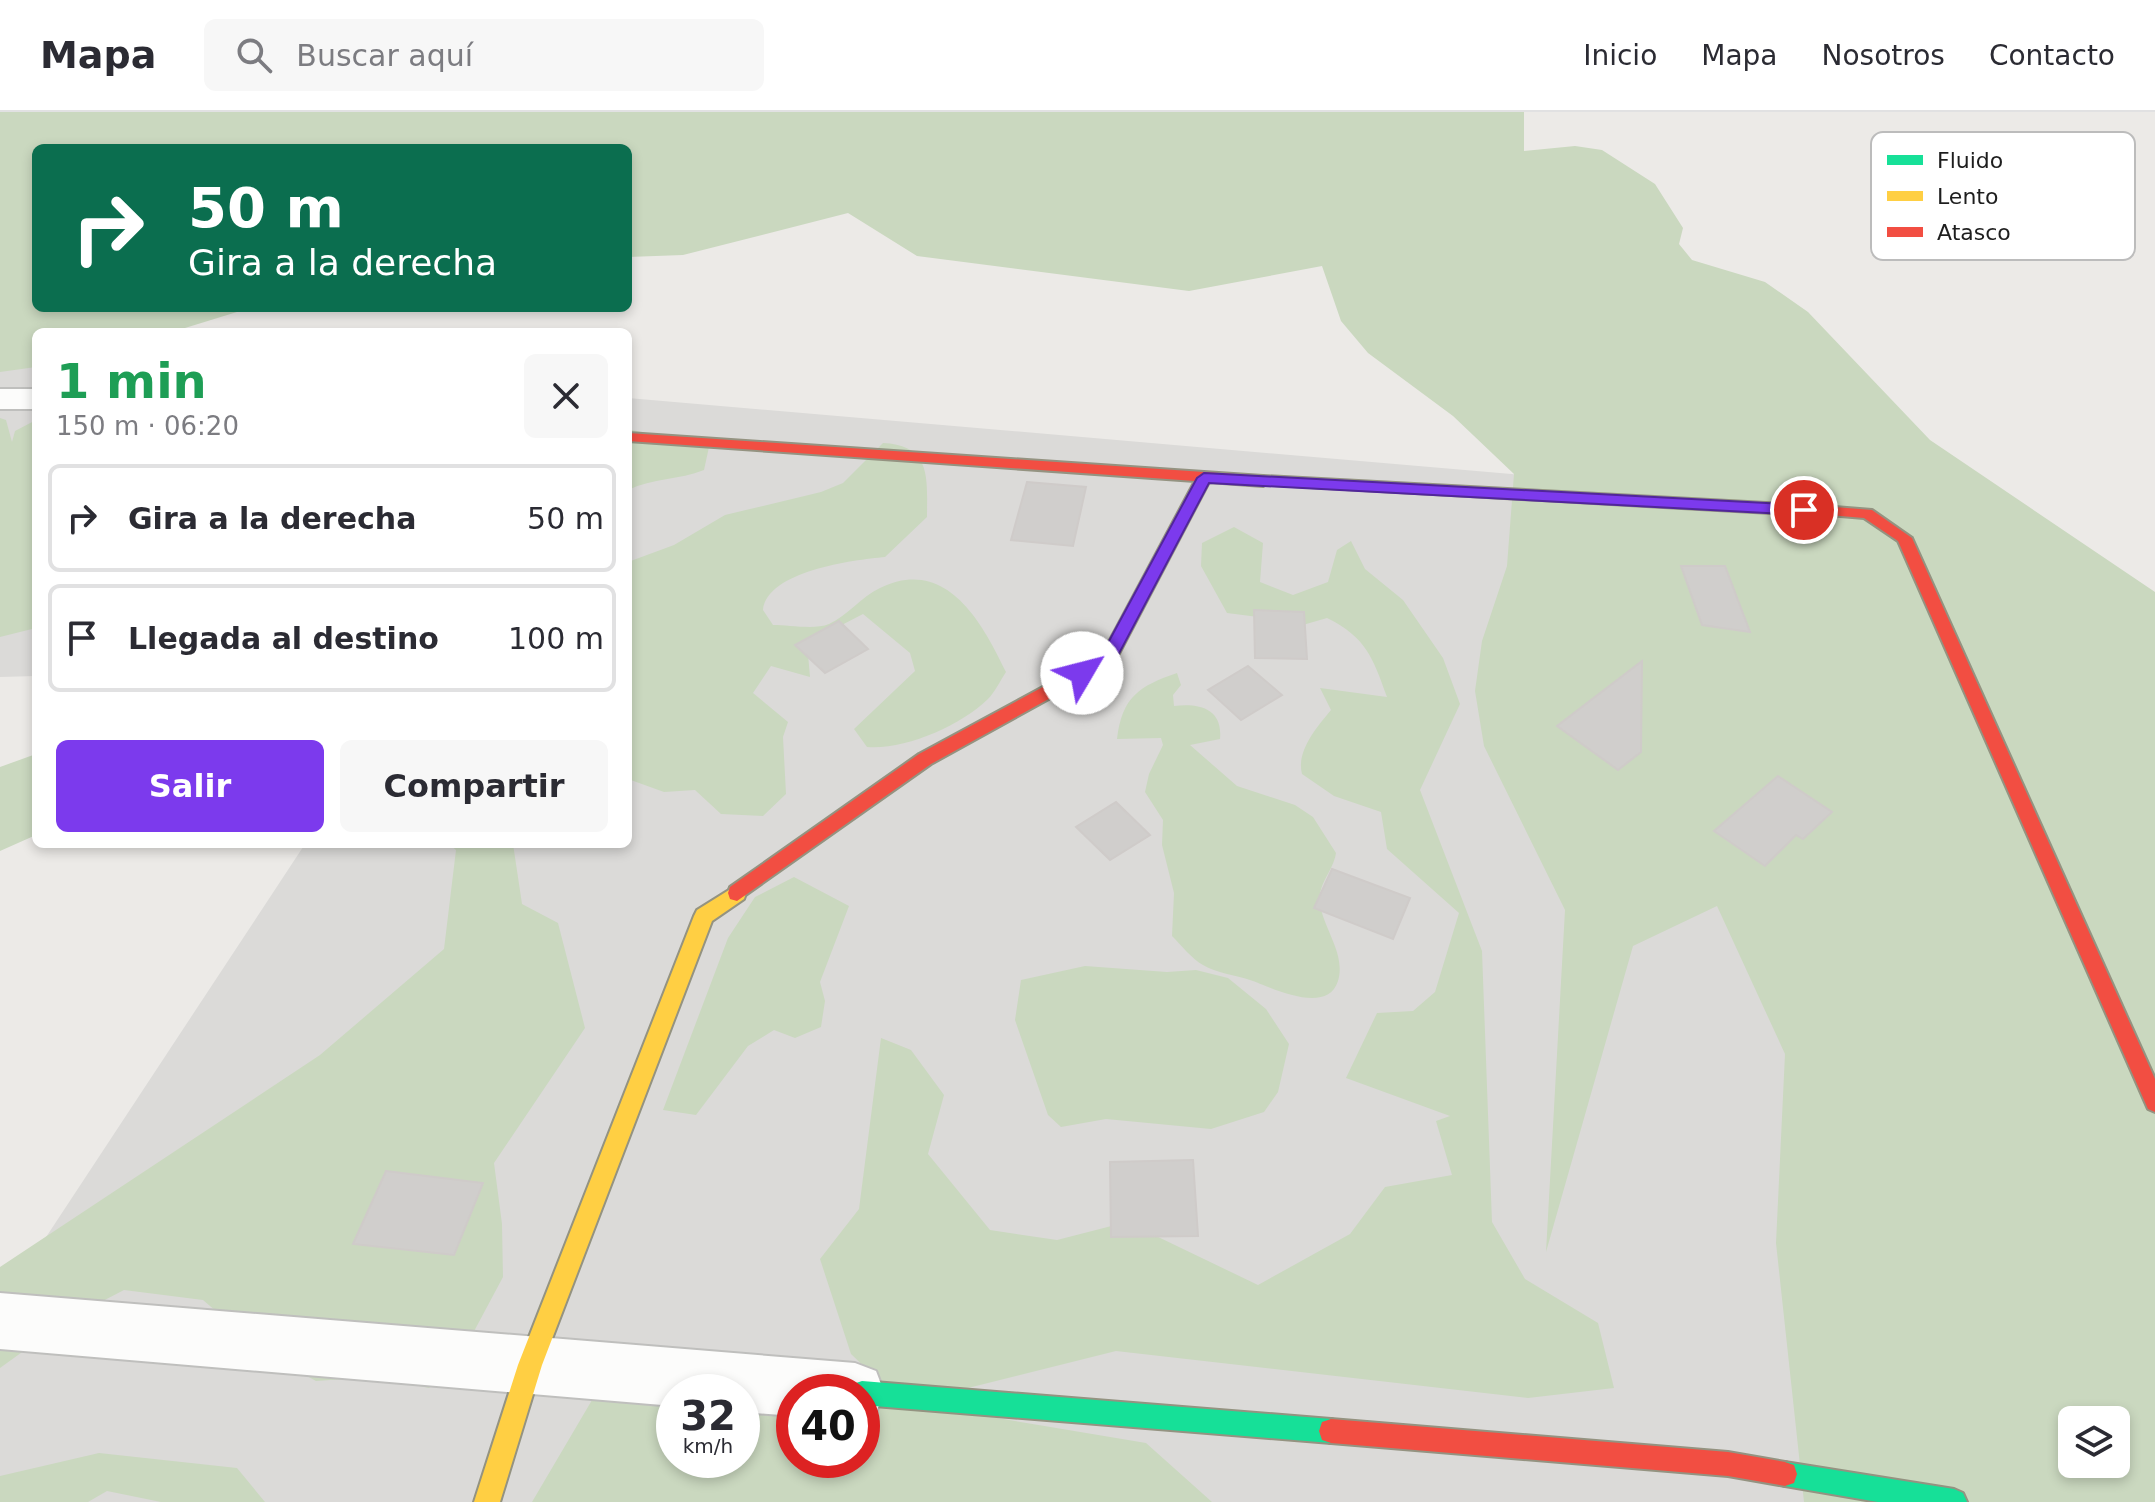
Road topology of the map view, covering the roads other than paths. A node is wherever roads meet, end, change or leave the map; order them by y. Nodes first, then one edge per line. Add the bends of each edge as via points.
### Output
1 (0, 399) edge
2 (32, 399) edge
3 (632, 437) edge
4 (1204, 478) junction
5 (2155, 1102) edge
6 (0, 1321) edge
7 (530, 1365) junction
8 (776, 1385) edge
9 (880, 1395) edge
10 (1733, 1483) edge
11 (487, 1502) edge
12 (1954, 1502) edge

1 - 2 street
3 - 4 street
4 - 5 street via 1867,513 1904,538
4 - 7 street via 1108,659 925,759 704,916
6 - 7 street
7 - 8 street
7 - 11 street
9 - 10 street
10 - 12 street

